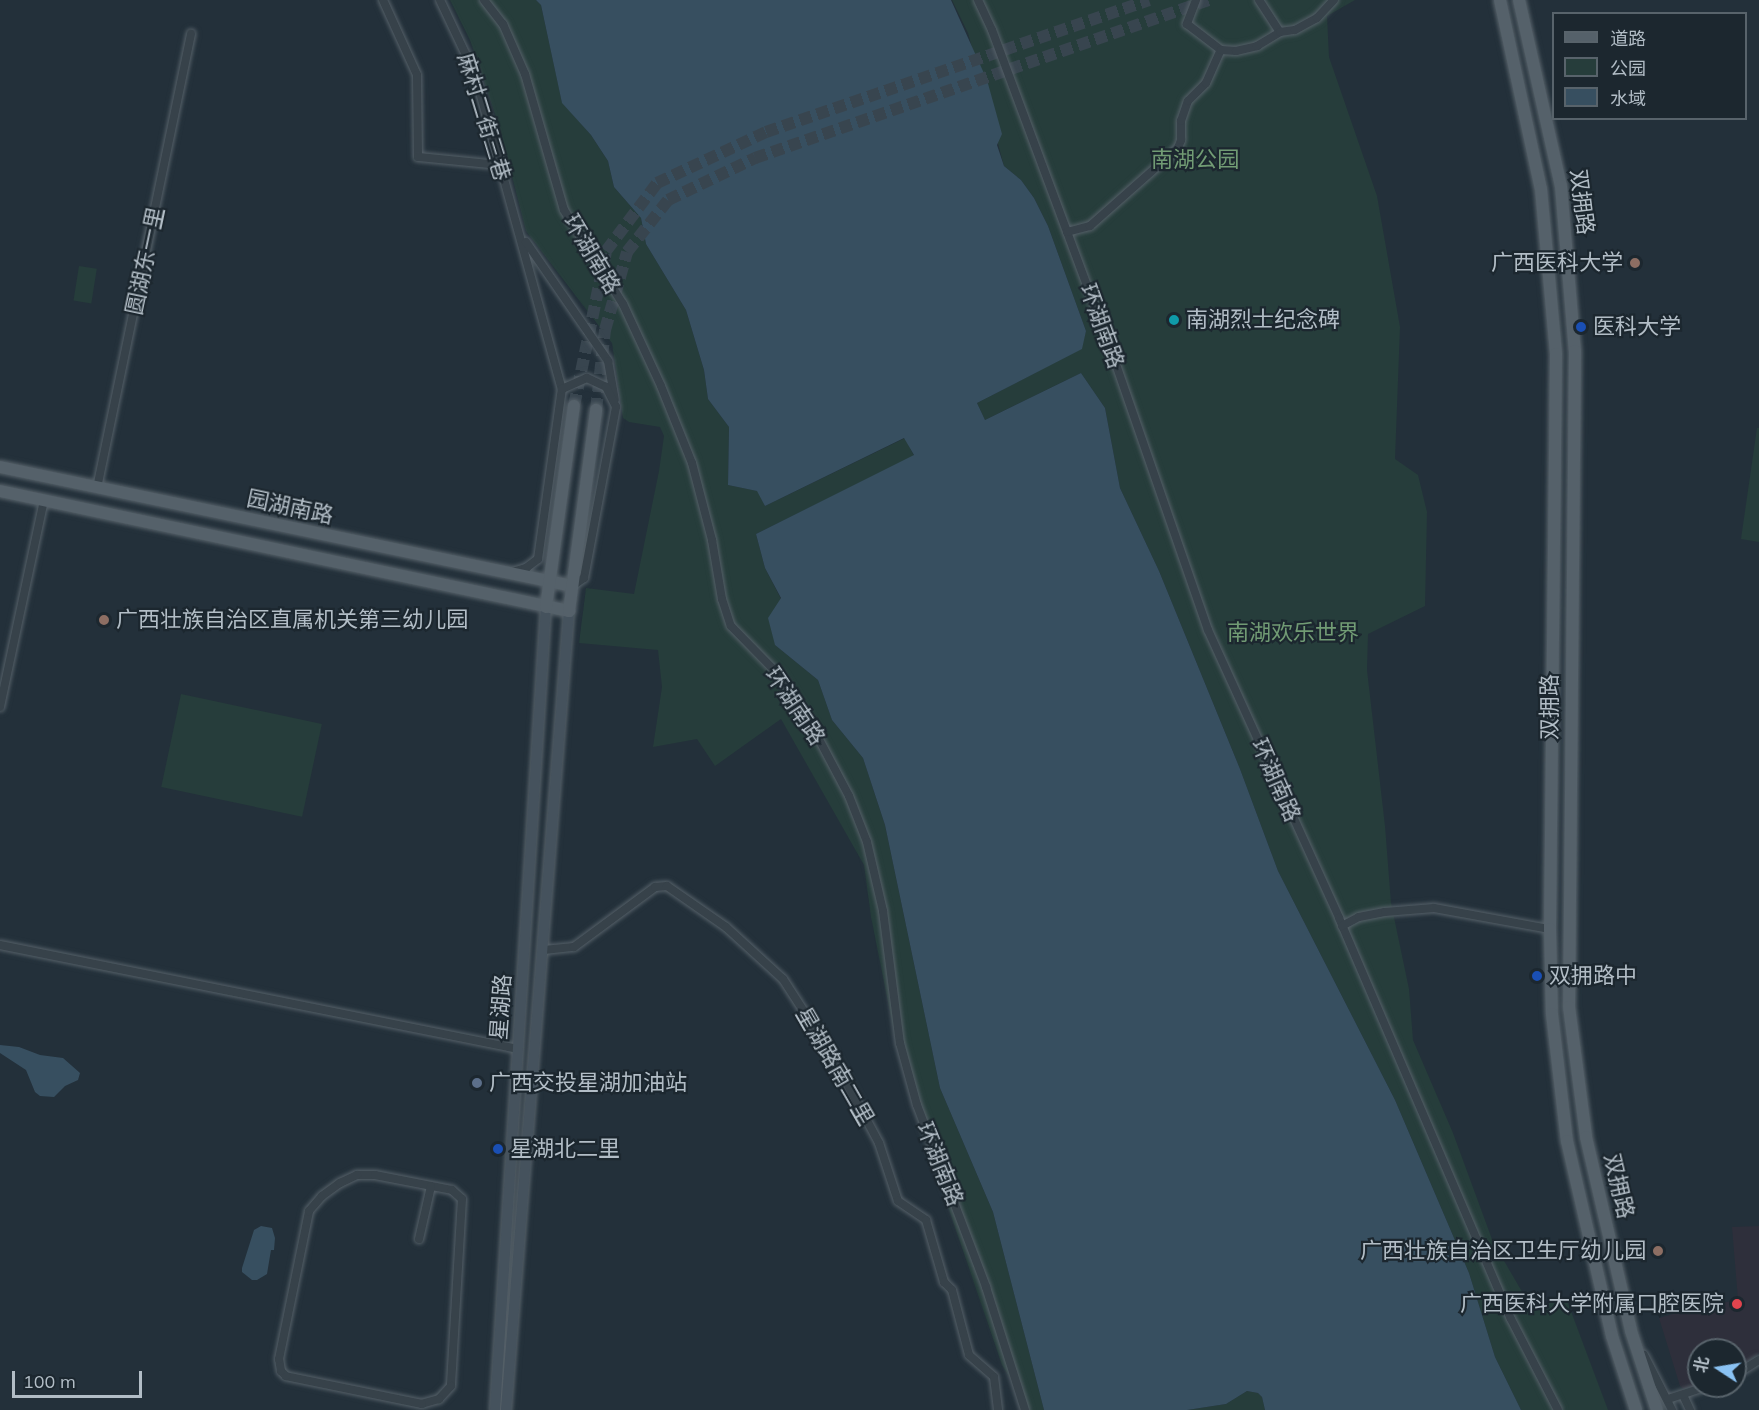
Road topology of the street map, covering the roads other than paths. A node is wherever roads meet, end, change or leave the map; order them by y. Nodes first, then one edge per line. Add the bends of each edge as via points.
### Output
1 (383, 0) edge
2 (440, 0) edge
3 (484, 0) edge
4 (978, 0) edge
5 (1196, 0) edge
6 (1259, 0) edge
7 (1334, 0) edge
8 (1500, 0) edge
9 (1519, 0) edge
10 (1280, 32) junction
11 (191, 34) dead end
12 (1221, 50) junction
13 (498, 165) junction
14 (1067, 232) junction
15 (521, 236) junction
16 (562, 389) junction
17 (574, 406) tunnel mouth
18 (616, 407) junction
19 (596, 410) tunnel mouth
20 (0, 468) edge
21 (97, 488) junction
22 (0, 491) edge
23 (44, 500) junction
24 (506, 573) junction
25 (549, 582) junction
26 (572, 586) junction
27 (546, 607) junction
28 (569, 611) junction
29 (0, 707) edge
30 (1342, 926) junction
31 (1550, 929) junction
32 (0, 945) edge
33 (544, 950) junction
34 (518, 1049) junction
35 (430, 1186) junction
36 (419, 1239) dead end
37 (1631, 1331) junction
38 (1687, 1394) edge
39 (1683, 1395) junction
40 (1668, 1399) junction
41 (495, 1410) edge
42 (506, 1410) edge
43 (998, 1410) edge
44 (1025, 1410) edge
45 (1558, 1410) edge
46 (1636, 1410) edge
47 (1659, 1410) edge
48 (1672, 1410) edge
49 (1690, 1410) edge

1 - 13 street via 417,75 418,157
2 - 13 street, 麻村二街三巷 via 476,74
3 - 44 street, 环湖南路 via 503,24 525,74 564,210 622,304 693,463 731,626 780,676 812,726 849,796 867,842 882,911 900,1043 917,1105 982,1277
4 - 14 street, 环湖南路
5 - 12 street via 1187,24
6 - 10 street
7 - 10 street via 1317,18 1295,30
8 - 31 main road, 双拥路 via 1541,189 1556,354
9 - 37 main road, 双拥路 via 1561,186 1575,351 1569,1007 1586,1137
10 - 12 street via 1257,46
11 - 21 street, 圆湖东一里
12 - 14 street via 1206,83 1188,101 1178,148 1090,226
13 - 15 street, 麻村二街三巷
14 - 30 street, 环湖南路 via 1208,630
15 - 16 street
15 - 18 street via 608,362
16 - 18 street via 587,378 606,387
16 - 24 street via 538,559 526,568
17 - 25 main road
18 - 26 street via 584,578
19 - 26 main road
20 - 21 main road, 园湖南路
21 - 24 main road, 园湖南路
22 - 23 main road, 园湖南路
23 - 27 main road, 园湖南路
23 - 29 street
24 - 25 main road, 园湖南路
25 - 26 main road, 园湖南路
25 - 27 main road
26 - 28 main road
27 - 28 main road, 园湖南路
27 - 34 main road, 星湖路
28 - 33 main road, 星湖路
30 - 31 street via 1359,917 1434,908
30 - 45 street, 环湖南路 via 1511,1319
31 - 46 main road, 双拥路 via 1552,1014 1567,1141 1612,1336
32 - 34 street
33 - 42 main road, 星湖路
33 - 43 street, 星湖路南二里 via 574,947 655,888 667,886 726,927 783,979 832,1055 879,1143 898,1201 926,1220 944,1282 952,1290 969,1355 994,1377
34 - 41 main road, 星湖路
35 - 35 street via 452,1190 462,1199 451,1386 440,1399 422,1404 286,1376 279,1359 309,1211 339,1183 357,1175
35 - 36 street
37 - 40 street
37 - 47 main road, 双拥路
38 - 39 street
39 - 40 street
39 - 49 street
40 - 48 street

